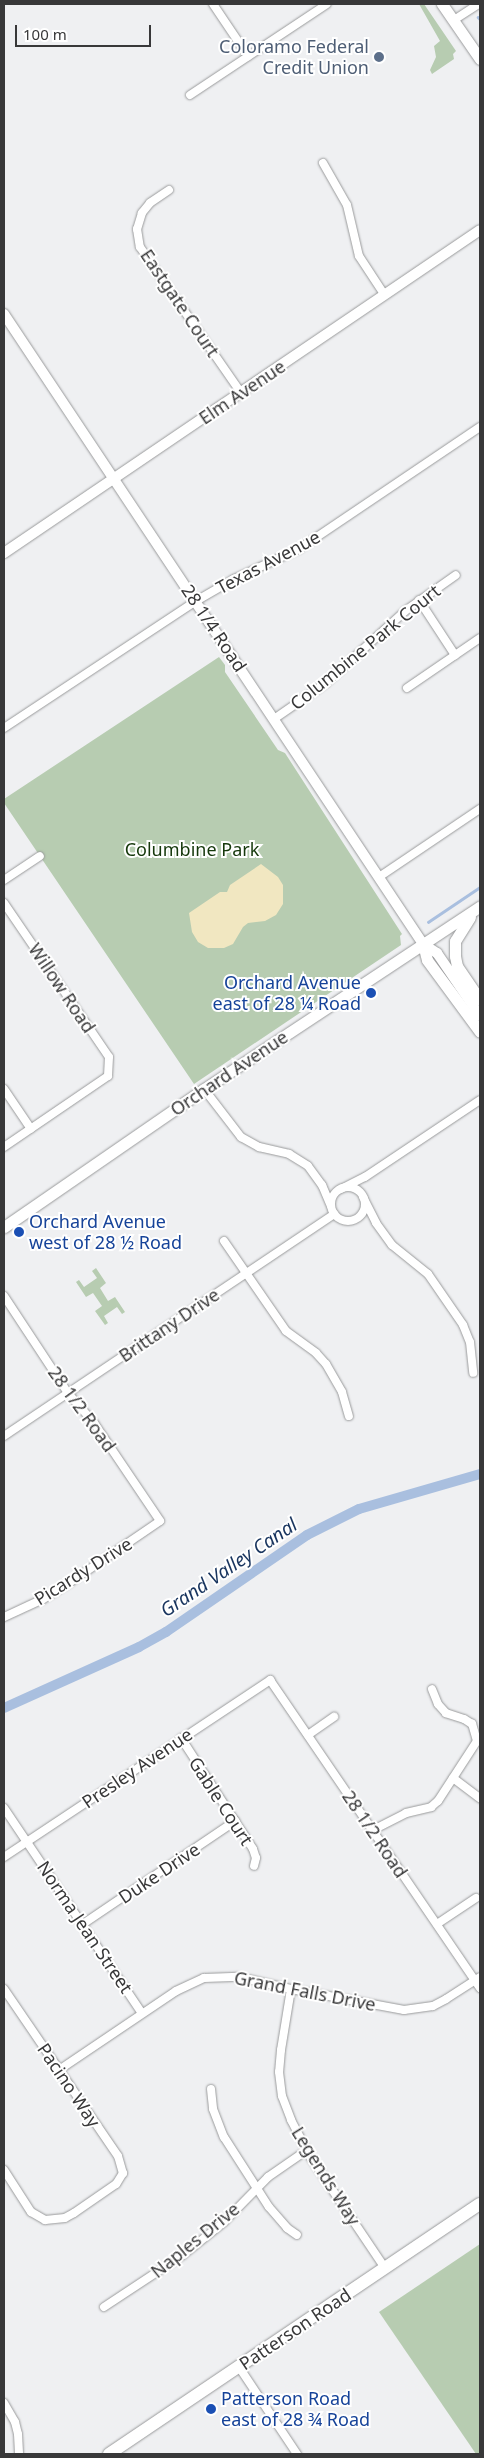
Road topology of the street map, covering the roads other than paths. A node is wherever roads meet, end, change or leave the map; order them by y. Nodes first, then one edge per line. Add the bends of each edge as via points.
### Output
1 (213, 4) edge
2 (327, 4) edge
3 (442, 4) edge
4 (479, 4) edge
5 (454, 20) junction
6 (248, 56) junction
7 (480, 59) edge
8 (190, 95) dead end
9 (322, 163) dead end
10 (169, 190) dead end
11 (480, 230) edge
12 (384, 294) junction
13 (4, 314) edge
14 (241, 393) junction
15 (480, 427) edge
16 (115, 479) junction
17 (4, 552) edge
18 (456, 575) dead end
19 (419, 600) junction
20 (196, 601) junction
21 (480, 638) edge
22 (455, 655) junction
23 (407, 688) dead end
24 (274, 719) junction
25 (4, 728) edge
26 (480, 809) edge
27 (40, 856) dead end
28 (379, 877) junction
29 (4, 880) edge
30 (4, 903) edge
31 (480, 906) edge
32 (423, 944) junction
33 (480, 1000) edge
34 (480, 1016) edge
35 (480, 1032) edge
36 (4, 1089) edge
37 (204, 1090) junction
38 (480, 1100) edge
39 (31, 1129) junction
40 (4, 1147) edge
41 (341, 1189) junction
42 (363, 1197) junction
43 (331, 1206) junction
44 (334, 1214) junction
45 (4, 1227) edge
46 (224, 1241) dead end
47 (246, 1274) junction
48 (4, 1296) edge
49 (473, 1373) dead end
50 (68, 1393) junction
51 (349, 1416) dead end
52 (4, 1436) edge
53 (160, 1521) joint
54 (4, 1617) edge
55 (270, 1680) joint
56 (432, 1689) dead end
57 (334, 1717) dead end
58 (308, 1735) junction
59 (181, 1738) junction
60 (454, 1778) junction
61 (480, 1798) edge
62 (4, 1808) edge
63 (235, 1821) junction
64 (373, 1830) junction
65 (28, 1841) junction
66 (4, 1857) edge
67 (254, 1866) dead end
68 (476, 1898) dead end
69 (82, 1924) junction
70 (437, 1924) junction
71 (478, 1979) edge
72 (480, 1988) edge
73 (4, 1989) edge
74 (291, 1989) junction
75 (142, 2013) junction
76 (59, 2070) junction
77 (211, 2088) dead end
78 (306, 2150) junction
79 (4, 2170) edge
80 (257, 2188) junction
81 (480, 2204) edge
82 (297, 2235) dead end
83 (386, 2268) junction
84 (104, 2307) dead end
85 (239, 2367) junction
86 (4, 2403) edge
87 (19, 2454) edge
88 (109, 2454) edge
89 (297, 2454) edge

1 - 6 street
2 - 6 street
3 - 5 main road
4 - 5 street
5 - 7 main road
6 - 8 street
9 - 12 street via 347,204 359,256
10 - 14 street, Eastgate Court via 150,203 142,214 137,229 140,247
11 - 12 street, Elm Avenue
12 - 14 street, Elm Avenue
13 - 16 street, 28 1/4 Road
14 - 16 street, Elm Avenue
15 - 20 street, Texas Avenue via 299,549 234,579
16 - 17 street, Elm Avenue
16 - 20 street, 28 1/4 Road
18 - 19 street, Columbine Park Court
19 - 22 street
19 - 24 street, Columbine Park Court via 326,682
20 - 24 street, 28 1/4 Road
20 - 25 street, Texas Avenue
21 - 22 street
22 - 23 street
24 - 28 street, 28 1/4 Road
26 - 28 street
27 - 29 street
28 - 32 street, 28 1/4 Road
30 - 39 street, Willow Road via 109,1057 108,1076
31 - 32 main road, Orchard Avenue
31 - 33 main road via 458,933 454,949 457,966
32 - 34 street, 28 1/4 Road via 437,953
32 - 35 main road, 28 1/4 Road via 427,960
32 - 37 main road, Orchard Avenue
36 - 39 street
37 - 43 street via 240,1137 260,1147 290,1154 308,1166 322,1185
37 - 45 main road, Orchard Avenue
38 - 41 street via 365,1177
39 - 40 street
41 - 42 street via 351,1188
41 - 43 street via 332,1197
42 - 44 street via 364,1208 354,1220 343,1221
42 - 49 street via 392,1246 428,1274 463,1325 470,1342
43 - 44 street
44 - 47 street, Brittany Drive
46 - 47 street
47 - 50 street, Brittany Drive
47 - 51 street via 286,1331 326,1364 342,1392
48 - 50 street, 28 1/2 Road
50 - 52 street, Brittany Drive
50 - 53 street, 28 1/2 Road via 94,1423
53 - 54 street, Picardy Drive via 49,1595
55 - 58 street, 28 1/2 Road
55 - 59 street, Presley Avenue
56 - 60 street via 446,1713 472,1724 476,1732 477,1741
57 - 58 street
58 - 64 street, 28 1/2 Road
59 - 63 street, Gable Court
59 - 65 street, Presley Avenue
60 - 61 street
60 - 64 street via 431,1807 406,1813
62 - 65 street, Norma Jean Street
63 - 67 street, Gable Court via 253,1849
63 - 69 street, Duke Drive
64 - 70 street, 28 1/2 Road
65 - 66 street, Presley Avenue
65 - 69 street, Norma Jean Street
68 - 70 street
69 - 75 street, Norma Jean Street
70 - 71 street, 28 1/2 Road
71 - 72 street, 28 1/2 Road
71 - 74 street, Grand Falls Drive via 432,2006 404,2010
73 - 76 street, Pacino Way
74 - 75 street, Grand Falls Drive via 239,1977 204,1978 176,1990
74 - 78 street, Legends Way via 280,2050 280,2086 290,2120
75 - 76 street, Grand Falls Drive
76 - 79 street, Pacino Way via 118,2156 122,2173 116,2184 74,2213 45,2220 32,2212
77 - 80 street via 213,2109 224,2137
78 - 80 street, Naples Drive
78 - 83 street, Legends Way
80 - 82 street via 287,2228
80 - 84 street, Naples Drive via 224,2222 183,2255
81 - 83 main road, Patterson Road
83 - 85 main road, Patterson Road
85 - 88 main road, Patterson Road
85 - 89 street
86 - 87 street via 15,2422

